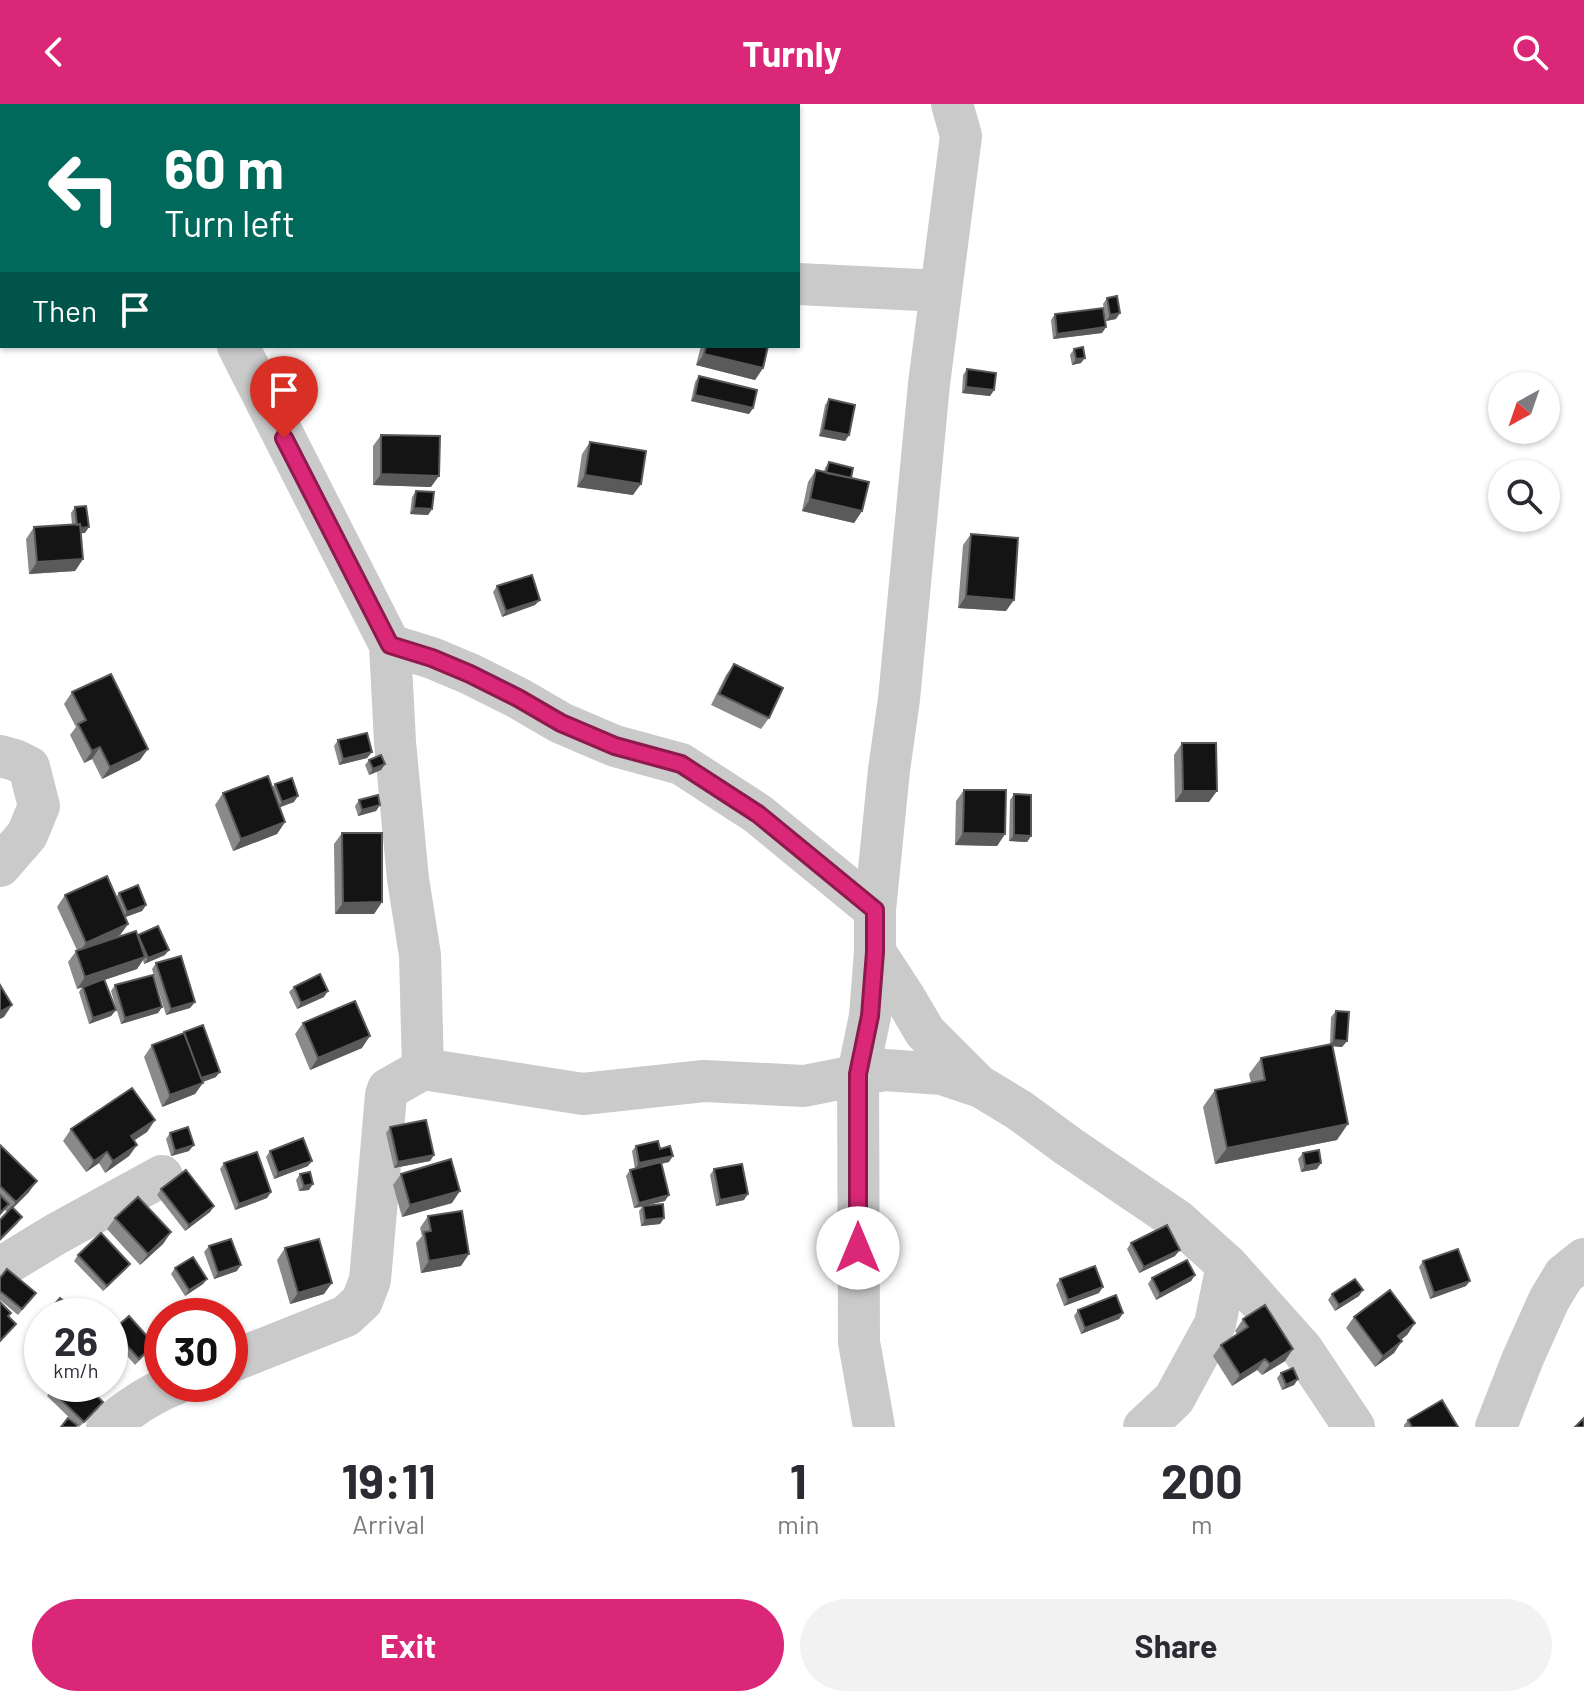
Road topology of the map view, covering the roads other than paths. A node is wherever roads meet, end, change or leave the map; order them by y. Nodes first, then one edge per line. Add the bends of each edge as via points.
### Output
1 (952, 104) edge
2 (800, 284) edge
3 (941, 291) junction
4 (239, 348) edge
5 (390, 645) junction
6 (0, 756) edge
7 (0, 866) edge
8 (875, 910) junction
9 (875, 952) junction
10 (423, 1069) junction
11 (858, 1074) junction
12 (981, 1087) junction
13 (162, 1176) dead end
14 (1584, 1259) edge
15 (1227, 1265) junction
16 (0, 1268) edge
17 (248, 1355) edge
18 (144, 1399) edge
19 (107, 1427) edge
20 (874, 1427) edge
21 (1144, 1427) edge
22 (1354, 1427) edge
23 (1496, 1427) edge

1 - 3 street via 961,136
2 - 3 street
3 - 8 street
4 - 5 street
5 - 8 street via 470,674 615,746 681,764 758,814
5 - 10 street via 395,742 420,955
6 - 7 street via 29,767 39,806 27,835
8 - 9 street
9 - 11 street
9 - 12 street via 925,1032
10 - 11 street via 583,1094 704,1081 804,1086
10 - 17 street via 386,1095 370,1280 362,1301 346,1316
11 - 12 street via 942,1074
11 - 20 street via 859,1342
12 - 15 street via 1177,1220
13 - 16 street
14 - 23 street via 1564,1275 1549,1300
15 - 21 street via 1215,1324 1174,1399
15 - 22 street via 1302,1349
18 - 19 street

